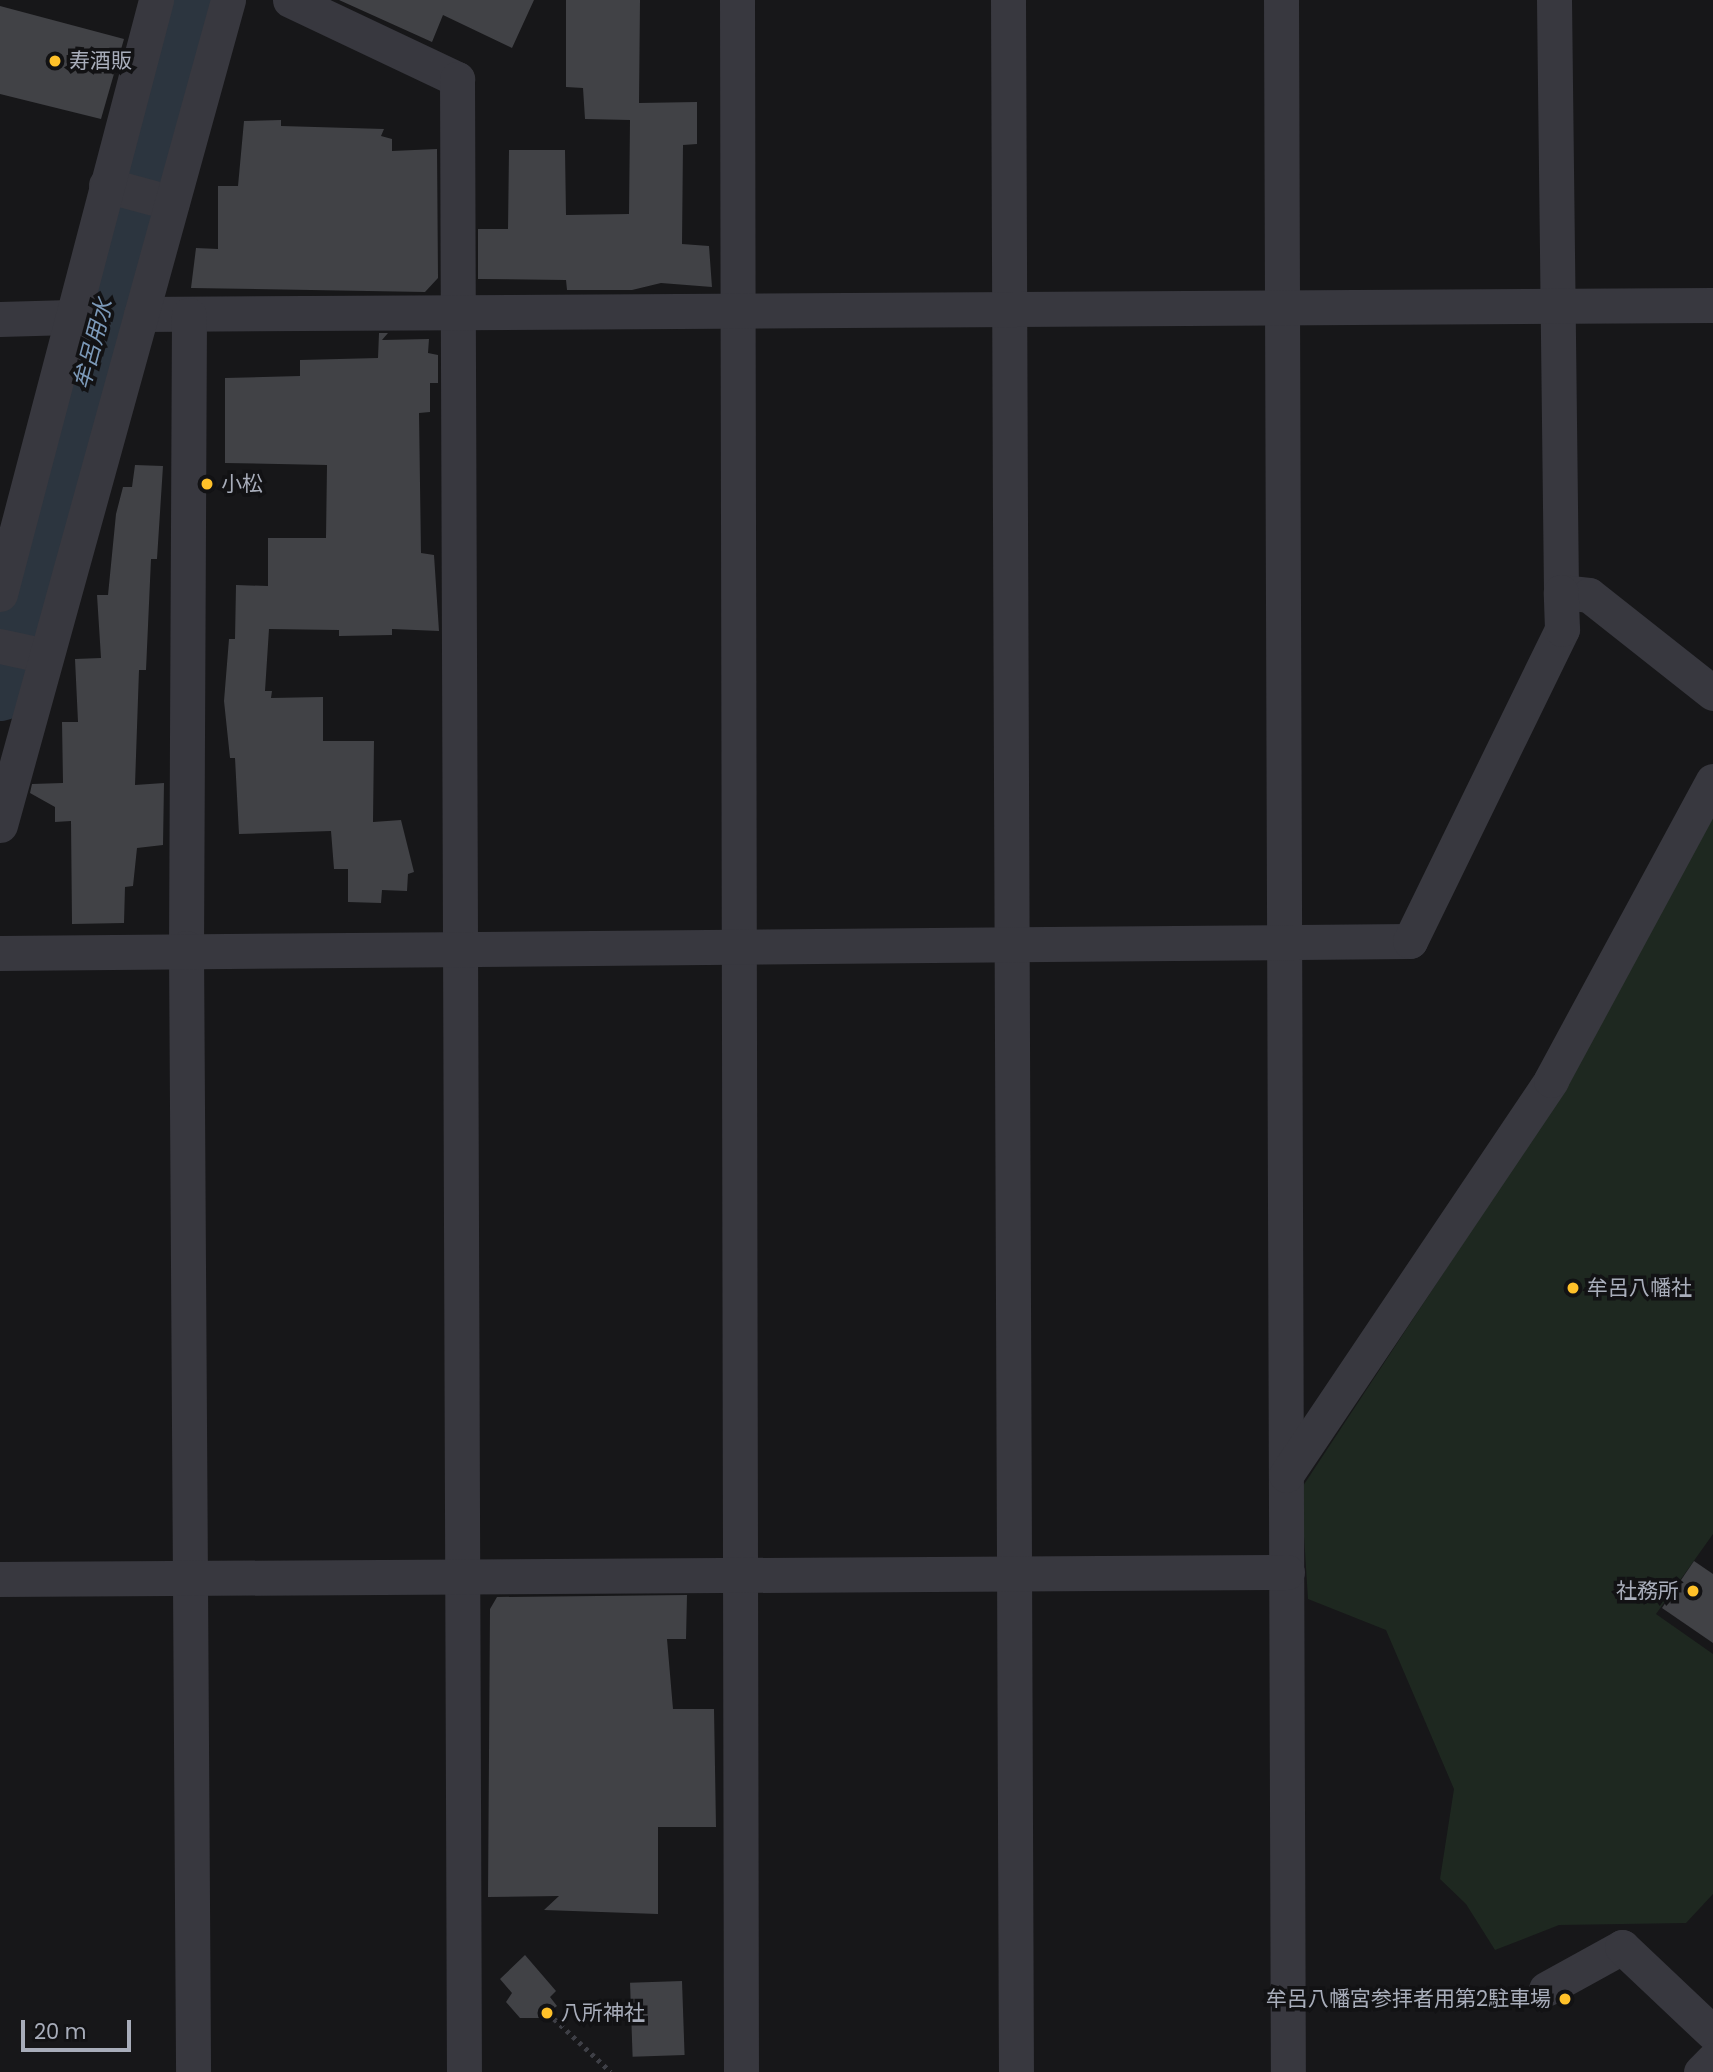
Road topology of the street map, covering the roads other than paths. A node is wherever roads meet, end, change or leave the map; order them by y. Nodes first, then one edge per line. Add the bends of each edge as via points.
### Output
1 (156, 0) edge
2 (228, 0) edge
3 (290, 0) edge
4 (737, 0) edge
5 (1009, 0) edge
6 (1281, 0) edge
7 (1554, 0) edge
8 (139, 194) junction
9 (1713, 305) edge
10 (1282, 306) junction
11 (1554, 307) junction
12 (461, 312) junction
13 (740, 312) junction
14 (1006, 312) junction
15 (141, 314) junction
16 (188, 315) junction
17 (70, 317) junction
18 (0, 319) edge
19 (1560, 592) junction
20 (0, 594) edge
21 (25, 651) edge
22 (1713, 693) edge
23 (1713, 781) edge
24 (0, 825) edge
25 (1011, 943) junction
26 (735, 945) junction
27 (1284, 946) junction
28 (186, 948) junction
29 (463, 949) junction
30 (0, 953) edge
31 (1286, 1475) junction
32 (1013, 1573) junction
33 (1287, 1573) junction
34 (189, 1577) junction
35 (462, 1577) junction
36 (740, 1578) junction
37 (0, 1579) edge
38 (1546, 1989) dead end
39 (1713, 2033) edge
40 (1713, 2060) edge
41 (193, 2072) edge
42 (464, 2072) edge
43 (741, 2072) edge
44 (1016, 2072) edge
45 (1288, 2072) edge
46 (1701, 2072) edge

1 - 8 street
2 - 8 street
3 - 12 street via 457,79
4 - 13 street
5 - 14 street
6 - 10 street
7 - 11 street
8 - 15 street
8 - 17 street
9 - 11 street
10 - 11 street
10 - 14 street
10 - 27 street
11 - 19 street
12 - 13 street
12 - 16 street
12 - 29 street
13 - 14 street
13 - 26 street
14 - 25 street
15 - 16 street
15 - 21 street
16 - 28 street
17 - 18 street
17 - 20 street
19 - 22 street via 1589,595
19 - 27 street via 1562,629 1410,941
21 - 24 street
23 - 31 street via 1551,1080
25 - 26 street
25 - 27 street
25 - 32 street
26 - 29 street
26 - 36 street
27 - 31 street
28 - 29 street
28 - 30 street
28 - 34 street
29 - 35 street
31 - 33 street
32 - 33 street
32 - 36 street
32 - 44 street
33 - 45 street
34 - 35 street
34 - 37 street
34 - 41 street
35 - 36 street
35 - 42 street
36 - 43 street
38 - 39 street via 1622,1947
40 - 46 street

